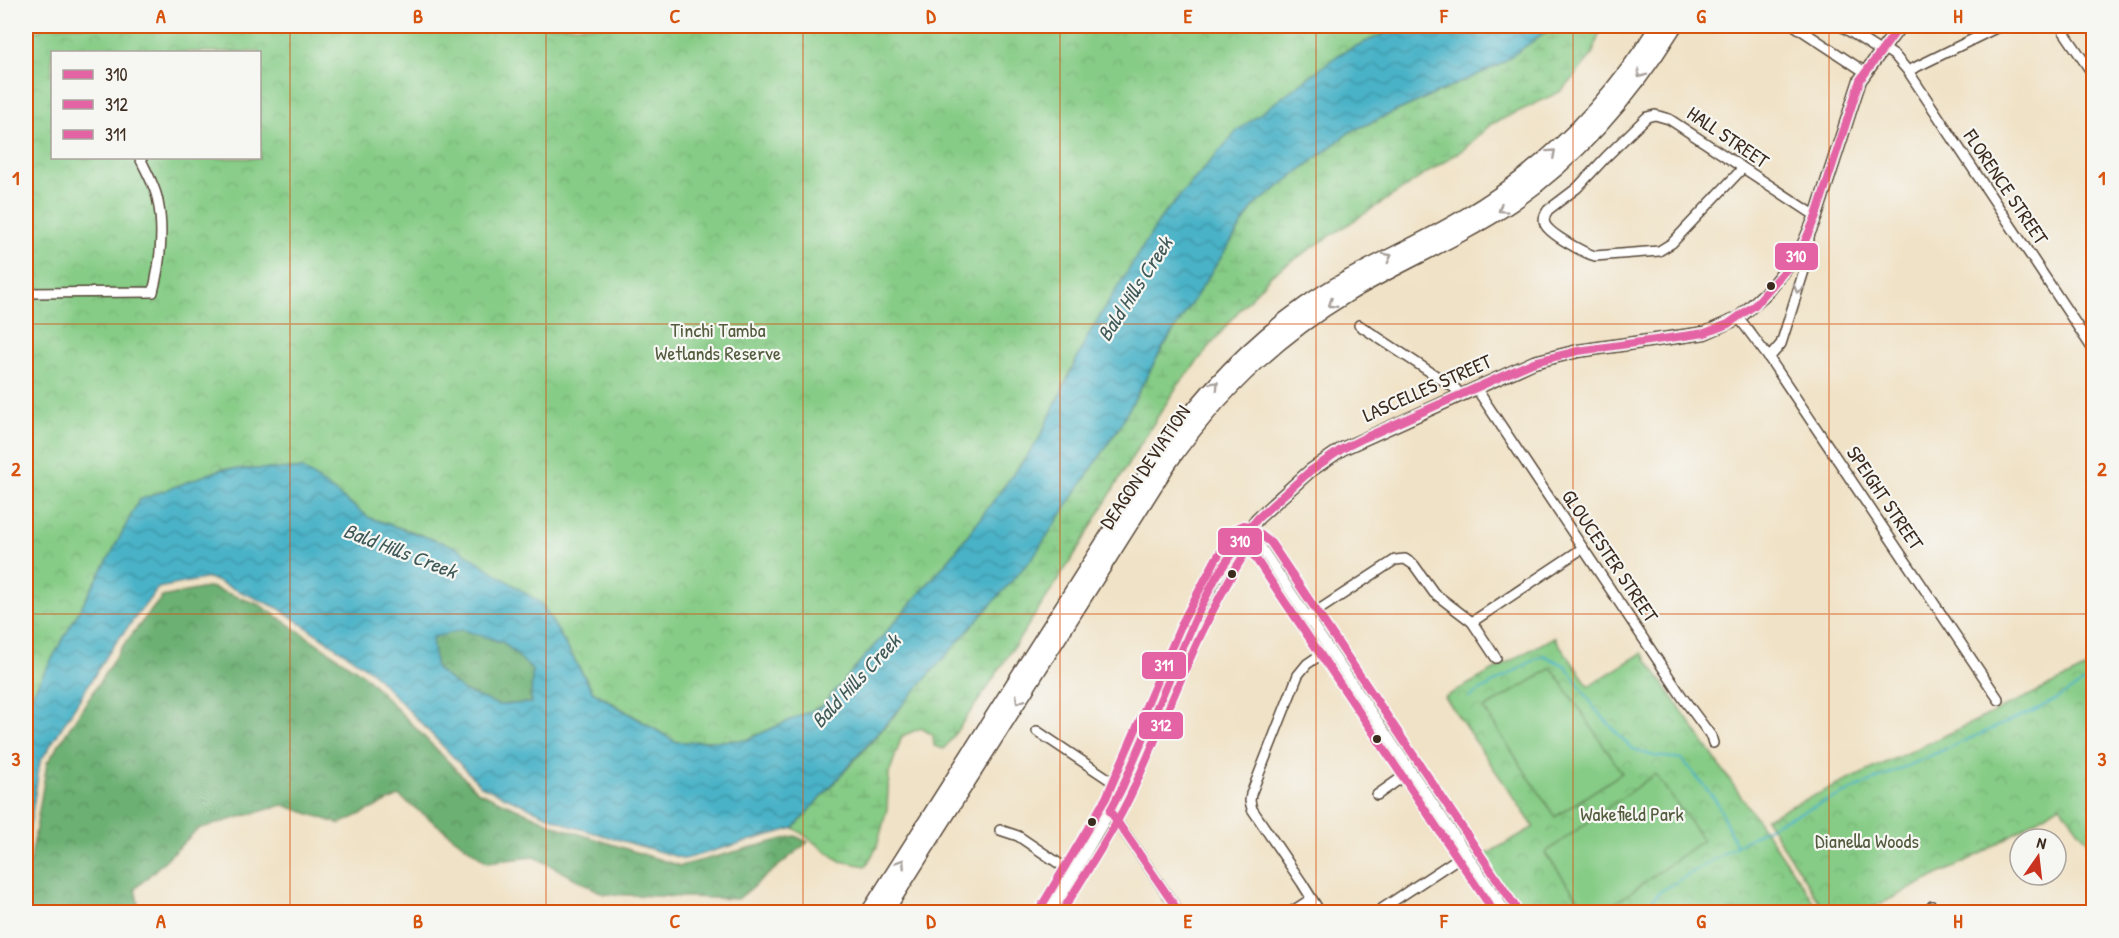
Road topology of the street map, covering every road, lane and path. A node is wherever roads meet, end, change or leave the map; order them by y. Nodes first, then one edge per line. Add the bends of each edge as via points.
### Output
1 (1658, 26) edge
2 (1674, 26) edge
3 (1795, 26) edge
4 (1841, 26) edge
5 (1900, 26) edge
6 (2000, 26) edge
7 (2060, 26) edge
8 (1882, 50) junction
9 (1908, 71) junction
10 (1865, 72) junction
11 (2094, 76) edge
12 (140, 159) edge
13 (1742, 169) junction
14 (1816, 216) junction
15 (1809, 232) junction
16 (26, 293) edge
17 (1739, 318) junction
18 (1359, 325) dead end
19 (2094, 351) edge
20 (1769, 358) junction
21 (1476, 388) junction
22 (1459, 395) junction
23 (1244, 535) junction
24 (1583, 548) junction
25 (1308, 617) junction
26 (1472, 622) junction
27 (1329, 649) junction
28 (1496, 658) dead end
29 (1999, 700) dead end
30 (1037, 731) dead end
31 (1713, 742) dead end
32 (1411, 771) junction
33 (1122, 788) junction
34 (1377, 795) dead end
35 (1110, 812) junction
36 (1000, 830) dead end
37 (1466, 853) junction
38 (1073, 873) junction
39 (1311, 899) junction
40 (869, 912) edge
41 (885, 912) edge
42 (1050, 912) edge
43 (1179, 912) edge
44 (1291, 912) edge
45 (1320, 912) edge
46 (1377, 912) edge
47 (1506, 912) edge

40 -> 1 highway, DEAGON DEVIATION via 1173,435 1210,390 1250,350 1304,306 1360,271 1462,219 1545,160 1612,91
2 -> 41 highway, DEAGON DEVIATION via 1606,118 1538,183 1467,231 1316,315 1266,353 1217,401 1168,464
3 - 10 street
4 - 8 street, FLORENCE STREET
5 - 8 street, LASCELLES STREET
6 - 9 street
7 - 11 street
8 - 9 street, FLORENCE STREET via 1895,56
8 - 10 street, LASCELLES STREET
9 - 19 street, FLORENCE STREET
10 - 14 street, LASCELLES STREET
12 - 16 street via 158,200 160,229 153,292
13 - 13 street, HALL STREET via 1672,243 1659,251 1595,256 1546,226 1548,210 1577,188 1647,117 1669,119
13 - 14 street, HALL STREET
14 - 15 street, LASCELLES STREET
15 - 17 street, LASCELLES STREET via 1791,264
15 -> 20 street via 1808,258 1784,335
17 - 20 street, SPEIGHT STREET
17 - 21 street, LASCELLES STREET via 1705,333 1559,354
18 - 22 street via 1456,389
20 - 29 street, SPEIGHT STREET
21 - 22 street, LASCELLES STREET
21 - 24 street, GLOUCESTER STREET
22 - 23 street, LASCELLES STREET via 1330,456 1284,493
23 - 25 street via 1262,549
23 - 33 street, LASCELLES STREET via 1197,615
24 - 26 street
24 - 31 street, GLOUCESTER STREET
25 - 26 street via 1406,555 1434,593
25 - 27 street
26 - 28 street
27 - 32 street
27 - 39 street via 1298,675 1250,801
30 - 33 street
32 - 34 street
32 - 37 street
33 - 35 street, LASCELLES STREET
35 - 38 street, LASCELLES STREET
35 - 43 street
36 - 38 street
37 - 46 street
37 - 47 street
38 - 42 street, LASCELLES STREET
39 - 44 street
39 - 45 street

